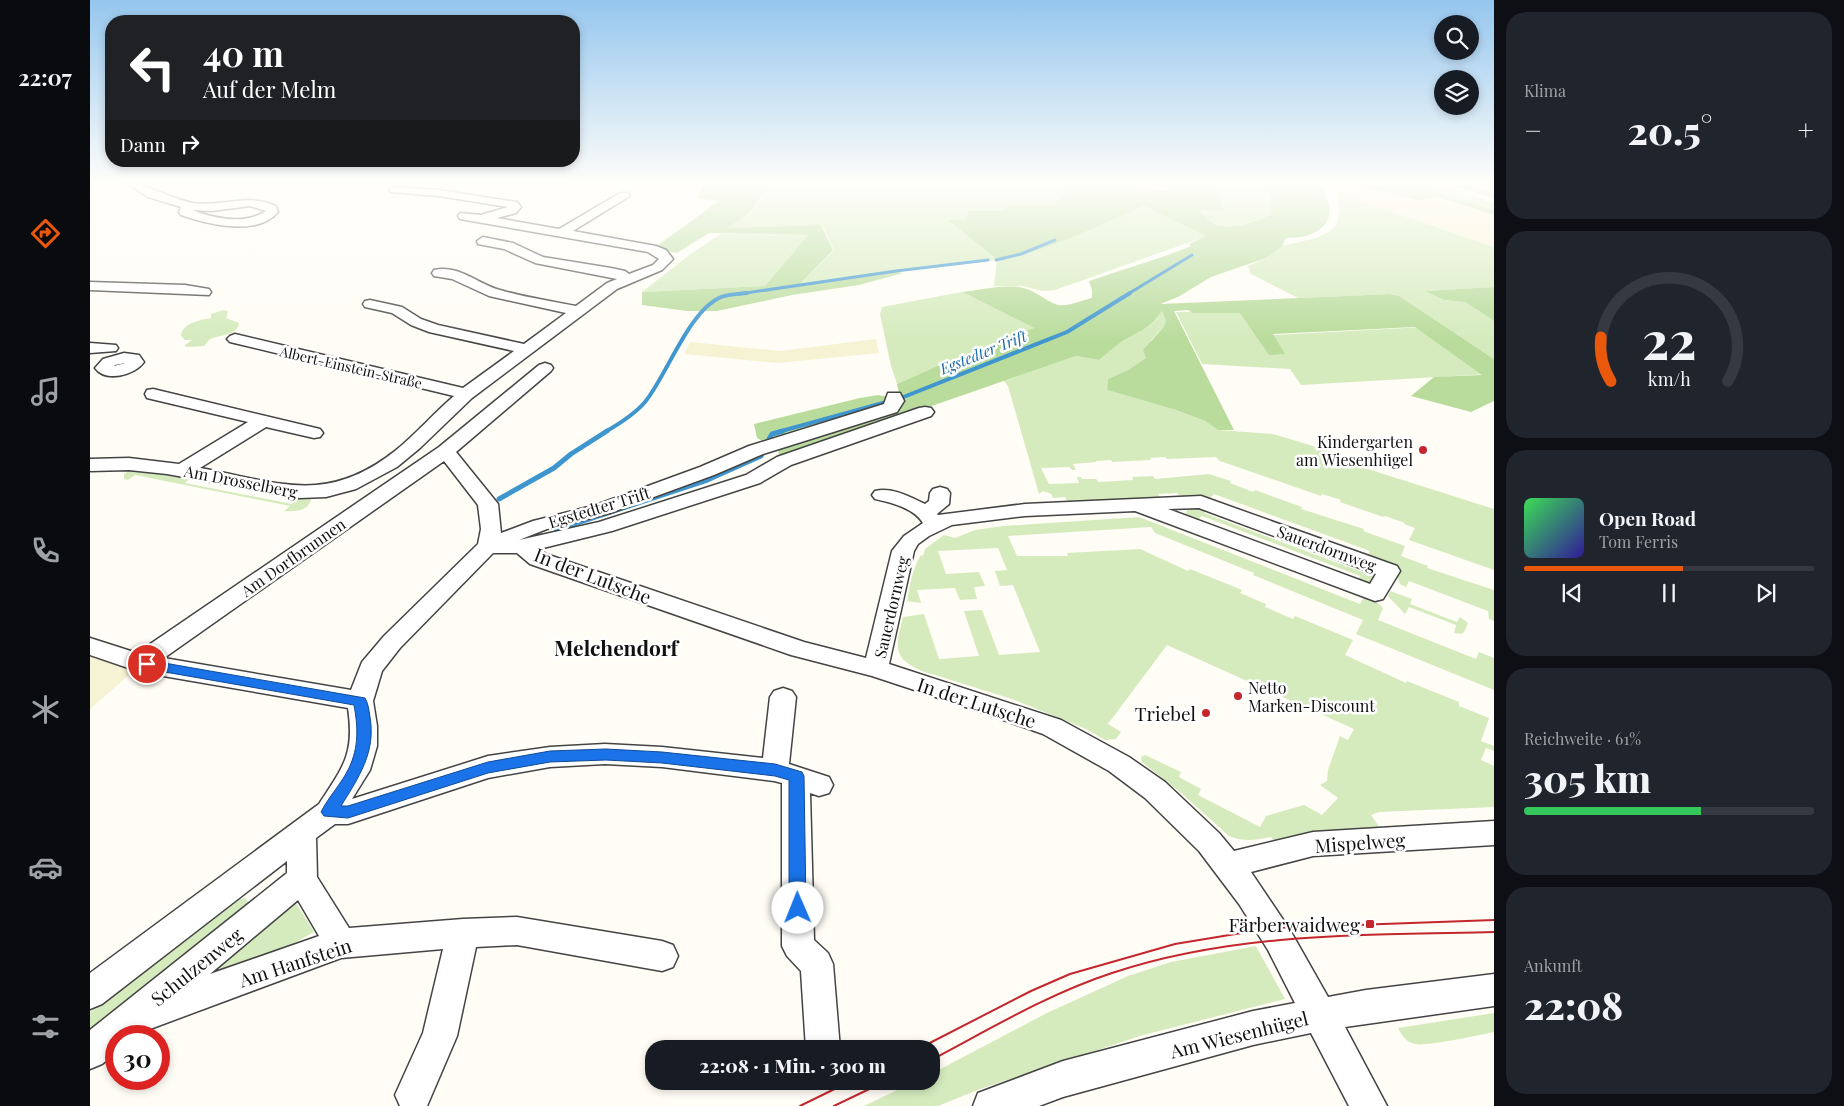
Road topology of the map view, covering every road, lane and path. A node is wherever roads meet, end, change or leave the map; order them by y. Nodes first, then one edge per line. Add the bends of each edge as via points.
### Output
1 (576, 237) edge
2 (483, 241) dead end
3 (439, 272) dead end
4 (626, 278) junction
5 (90, 286) edge
6 (204, 292) dead end
7 (370, 304) dead end
8 (578, 310) junction
9 (235, 339) dead end
10 (90, 348) edge
11 (527, 349) junction
12 (90, 361) edge
13 (545, 368) dead end
14 (153, 394) dead end
15 (466, 394) junction
16 (893, 402) dead end
17 (925, 412) dead end
18 (263, 421) junction
19 (314, 434) dead end
20 (446, 450) junction
21 (90, 465) edge
22 (183, 470) junction
23 (940, 493) dead end
24 (882, 495) dead end
25 (1138, 505) junction
26 (930, 518) junction
27 (488, 546) junction
28 (522, 548) junction
29 (90, 646) edge
30 (140, 663) junction
31 (876, 669) junction
32 (783, 697) dead end
33 (360, 701) junction
34 (797, 777) junction
35 (329, 812) junction
36 (1494, 833) edge
37 (301, 835) junction
38 (1228, 864) junction
39 (302, 879) junction
40 (463, 933) junction
41 (341, 943) junction
42 (662, 956) dead end
43 (1494, 990) edge
44 (90, 993) edge
45 (1319, 1015) junction
46 (133, 1018) junction
47 (822, 1040) edge
48 (90, 1052) edge
49 (413, 1095) dead end
50 (991, 1106) edge
51 (1369, 1106) edge

1 - 4 street via 651,249 664,256 661,266
2 - 4 street via 508,246 540,260 611,272
3 - 8 street via 455,275 494,293
4 - 8 street
5 - 6 street
7 - 11 street via 397,310 434,329
8 - 11 street
9 - 15 street, Albert-Einstein-Straße
10 - 12 street via 109,355
11 - 15 street
13 - 20 street, Am Dorfbrunnen
14 - 18 street
15 - 22 street, Am Drosselberg via 418,442 379,470 354,482 318,492 297,493
16 - 27 street, Egstedter Trift via 603,509 540,525
17 - 28 street, Egstedter Trift via 784,461 753,479 605,527
18 - 19 street
18 - 22 street
20 - 27 street via 488,504 491,529
20 - 30 street, Am Dorfbrunnen
21 - 22 street, Am Drosselberg via 118,462
23 - 26 street via 939,504
24 - 26 street via 899,499
25 - 25 street, Sauerdornweg via 1375,594 1389,571 1201,502
25 - 26 street, Sauerdornweg via 1025,510 947,520
26 - 31 street, Sauerdornweg via 902,551
27 - 28 street, Egstedter Trift
27 - 33 street via 392,642 371,668
28 - 31 street, In der Lutsche via 538,559 799,649
29 - 30 street
30 - 33 street
31 - 38 street, In der Lutsche via 990,704 1052,727 1085,744 1155,790 1210,842
32 - 34 street
33 - 35 street via 364,746 356,770
34 - 35 street via 643,756 550,757 488,767 348,812
34 - 47 street via 798,946 817,964
35 - 37 street
36 - 38 street, Mispelweg via 1313,844
37 - 39 street
37 - 44 street
38 - 45 street, In der Lutsche via 1279,940
39 - 41 street
39 - 46 street, Schulzenweg
40 - 41 street, Am Hanfstein
40 - 42 street, Am Hanfstein via 517,931
40 - 49 street via 440,1036
41 - 46 street, Am Hanfstein
43 - 45 street, Am Wiesenhügel
45 - 50 street, Am Wiesenhügel via 1253,1028 1063,1079
45 - 51 street
46 - 48 street, Schulzenweg

